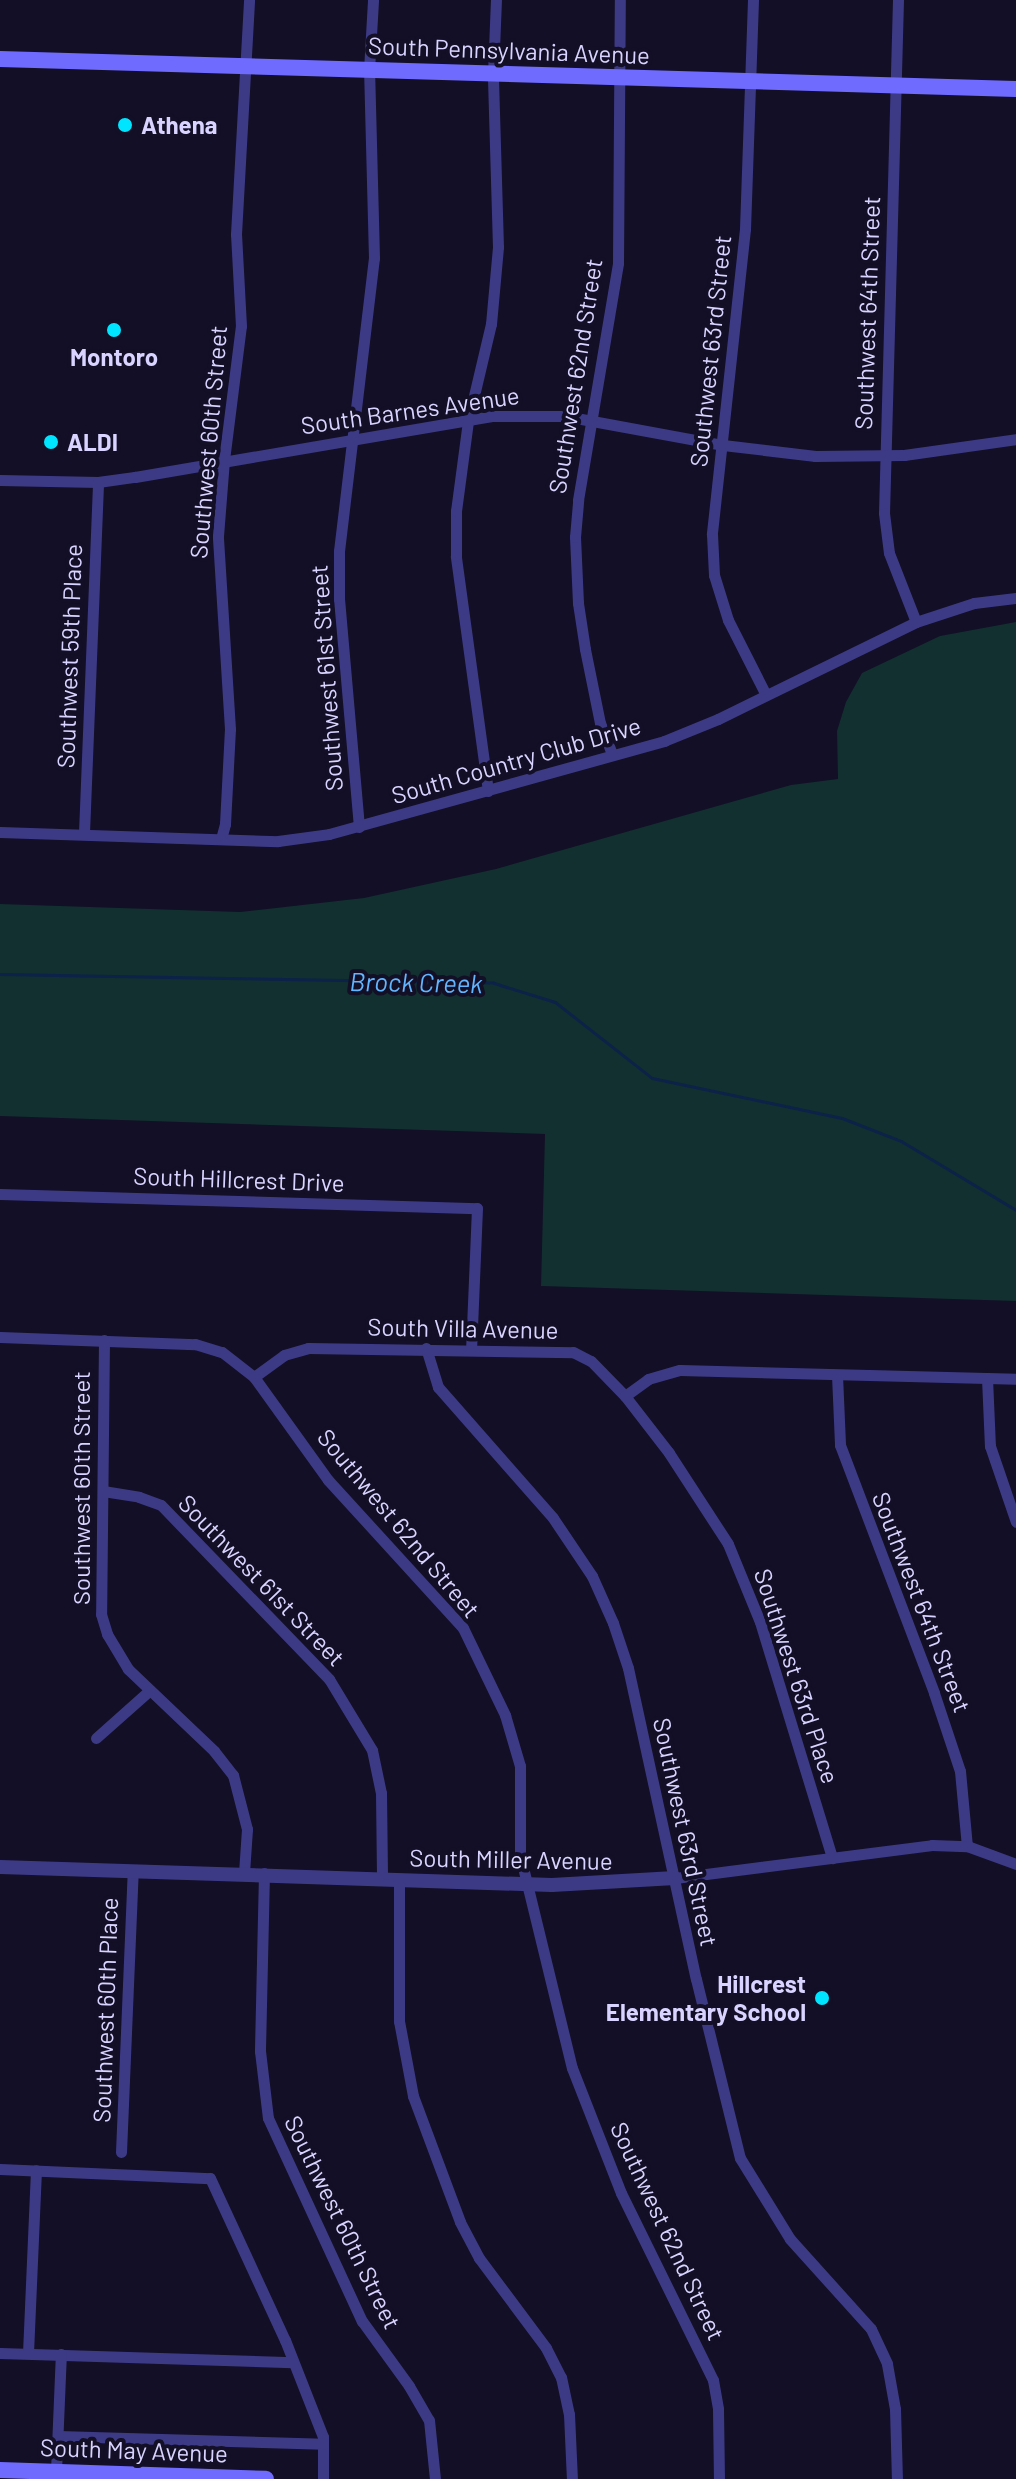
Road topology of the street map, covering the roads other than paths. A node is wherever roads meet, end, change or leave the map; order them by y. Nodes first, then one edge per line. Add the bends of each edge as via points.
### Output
1 (249, 0) edge
2 (373, 0) edge
3 (496, 0) edge
4 (620, 0) edge
5 (753, 0) edge
6 (898, 0) edge
7 (0, 59) edge
8 (246, 66) junction
9 (369, 70) junction
10 (493, 74) junction
11 (618, 78) junction
12 (750, 82) junction
13 (895, 85) junction
14 (1016, 89) edge
15 (468, 421) junction
16 (591, 421) junction
17 (350, 439) junction
18 (1016, 439) edge
19 (723, 445) junction
20 (884, 455) junction
21 (224, 460) junction
22 (0, 480) edge
23 (98, 482) junction
24 (1016, 598) edge
25 (916, 622) junction
26 (766, 695) junction
27 (612, 754) junction
28 (488, 791) junction
29 (359, 827) junction
30 (0, 832) edge
31 (84, 833) junction
32 (221, 839) junction
33 (0, 1194) edge
34 (0, 1337) edge
35 (104, 1340) junction
36 (426, 1348) junction
37 (471, 1350) junction
38 (837, 1375) junction
39 (254, 1377) junction
40 (987, 1378) junction
41 (1016, 1379) edge
42 (625, 1396) junction
43 (103, 1491) junction
44 (1016, 1522) edge
45 (150, 1690) junction
46 (96, 1738) dead end
47 (967, 1846) junction
48 (832, 1858) junction
49 (1016, 1864) edge
50 (0, 1867) edge
51 (133, 1870) junction
52 (244, 1873) junction
53 (264, 1873) junction
54 (382, 1876) junction
55 (675, 1878) junction
56 (399, 1879) junction
57 (527, 1882) junction
58 (121, 2152) dead end
59 (0, 2169) edge
60 (36, 2170) junction
61 (0, 2353) edge
62 (28, 2353) junction
63 (61, 2354) junction
64 (293, 2362) junction
65 (58, 2436) junction
66 (323, 2444) junction
67 (0, 2470) edge
68 (56, 2471) junction
69 (266, 2479) edge
70 (323, 2479) edge
71 (435, 2479) edge
72 (572, 2479) edge
73 (719, 2479) edge
74 (897, 2479) edge

1 - 8 street, Southwest 60th Street
2 - 9 street, Southwest 61st Street
3 - 10 street
4 - 11 street, Southwest 62nd Street
5 - 12 street, Southwest 63rd Street
6 - 13 street, Southwest 64th Street
7 - 8 main road, South Pennsylvania Avenue
8 - 9 main road, South Pennsylvania Avenue
8 - 21 street, Southwest 60th Street via 236,234 241,326
9 - 10 main road, South Pennsylvania Avenue
9 - 17 street, Southwest 61st Street via 374,258
10 - 11 main road, South Pennsylvania Avenue
10 - 15 street via 498,247 491,324
11 - 12 main road, South Pennsylvania Avenue
11 - 16 street, Southwest 62nd Street via 618,263
12 - 13 main road, South Pennsylvania Avenue
12 - 19 street, Southwest 63rd Street via 745,229
13 - 14 main road, South Pennsylvania Avenue
13 - 20 street, Southwest 64th Street
15 - 16 street, South Barnes Avenue via 530,415
15 - 17 street, South Barnes Avenue
15 - 28 street via 456,556
16 - 19 street, South Barnes Avenue
16 - 27 street, Southwest 62nd Street via 578,500 578,603 600,723
17 - 21 street, South Barnes Avenue
17 - 29 street, Southwest 61st Street via 339,599
18 - 20 street, South Barnes Avenue
19 - 20 street, South Barnes Avenue via 815,456
19 - 26 street, Southwest 63rd Street via 712,534 714,575 728,620
20 - 25 street, Southwest 64th Street via 889,553
21 - 23 street, South Barnes Avenue
21 - 32 street, Southwest 60th Street via 218,566 230,729
22 - 23 street, South Barnes Avenue
23 - 31 street, Southwest 59th Place
24 - 25 street, South Country Club Drive via 963,605
25 - 26 street, South Country Club Drive
26 - 27 street, South Country Club Drive via 664,741
27 - 28 street, South Country Club Drive
28 - 29 street, South Country Club Drive
29 - 32 street, South Country Club Drive via 278,841
30 - 31 street, South Country Club Drive
31 - 32 street, South Country Club Drive
33 - 37 street, South Hillcrest Drive via 477,1208
34 - 35 street
35 - 39 street via 195,1344 222,1352
35 - 43 street, Southwest 60th Street
36 - 37 street, South Villa Avenue
36 - 39 street, South Villa Avenue via 308,1348 284,1355
36 - 55 street, Southwest 63rd Street via 438,1387 553,1518 592,1576 628,1668
37 - 42 street, South Villa Avenue via 573,1352 591,1361
38 - 40 street
38 - 42 street via 680,1370 648,1379
38 - 47 street, Southwest 64th Street via 840,1445 960,1771
39 - 57 street, Southwest 62nd Street via 328,1480 456,1619 485,1668 520,1766 520,1855
40 - 41 street
40 - 44 street via 990,1446
42 - 48 street, Southwest 63rd Place via 728,1544 760,1622
43 - 45 street, Southwest 60th Street via 101,1614 128,1669
43 - 54 street, Southwest 61st Street via 161,1505 329,1679 372,1750 381,1793
45 - 46 street
45 - 52 street, Southwest 60th Street via 233,1775 247,1829
47 - 48 street, South Miller Avenue via 932,1845
47 - 49 street, South Miller Avenue
48 - 55 street, South Miller Avenue
50 - 51 street, South Miller Avenue
51 - 52 street, South Miller Avenue
51 - 58 street, Southwest 60th Place
52 - 53 street, South Miller Avenue
53 - 54 street, South Miller Avenue
53 - 71 street, Southwest 60th Street via 260,2051 268,2118 362,2321 429,2420
54 - 56 street, South Miller Avenue
55 - 57 street, South Miller Avenue
55 - 74 street, Southwest 63rd Street via 740,2158 790,2239 871,2329 887,2364 895,2409
56 - 57 street, South Miller Avenue
56 - 72 street via 399,2021 413,2096 466,2234 561,2377
57 - 73 street, Southwest 62nd Street via 572,2068 621,2193 713,2380
59 - 60 street
60 - 62 street
60 - 64 street via 210,2178
61 - 62 street
62 - 63 street
63 - 64 street
63 - 65 street
64 - 66 street
65 - 66 street
65 - 68 street
66 - 70 street
67 - 68 main road, South May Avenue
68 - 69 main road, South May Avenue

